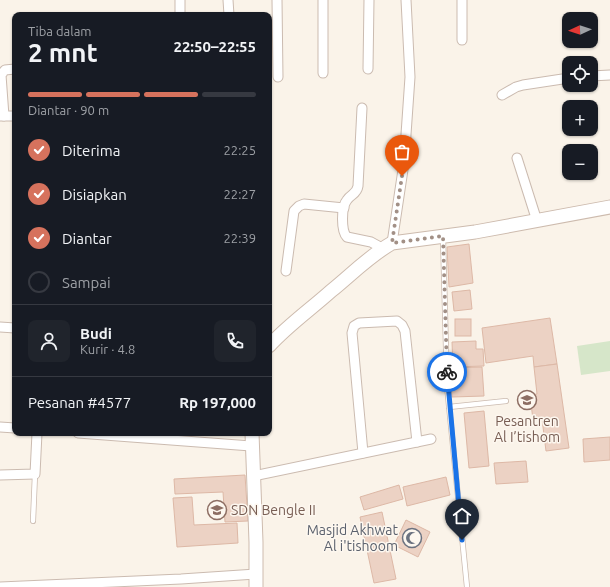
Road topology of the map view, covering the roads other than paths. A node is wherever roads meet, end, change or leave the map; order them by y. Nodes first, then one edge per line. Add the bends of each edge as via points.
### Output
1 (180, 0) edge
2 (228, 0) edge
3 (277, 0) edge
4 (323, 0) edge
5 (369, 0) edge
6 (406, 0) edge
7 (462, 0) edge
8 (180, 12) edge
9 (228, 12) edge
10 (462, 40) dead end
11 (12, 69) edge
12 (368, 69) dead end
13 (323, 73) dead end
14 (610, 75) edge
15 (598, 76) edge
16 (278, 77) dead end
17 (562, 79) edge
18 (502, 95) dead end
19 (362, 108) dead end
20 (2, 116) edge
21 (517, 158) dead end
22 (610, 207) edge
23 (344, 208) junction
24 (537, 221) junction
25 (443, 236) junction
26 (387, 246) junction
27 (286, 271) dead end
28 (0, 327) edge
29 (12, 328) edge
30 (272, 343) edge
31 (506, 401) dead end
32 (449, 407) junction
33 (0, 427) edge
34 (12, 428) edge
35 (37, 436) edge
36 (165, 436) edge
37 (252, 439) edge
38 (431, 439) dead end
39 (417, 442) junction
40 (363, 453) junction
41 (34, 474) junction
42 (0, 475) edge
43 (253, 476) junction
44 (33, 521) dead end
45 (256, 581) edge
46 (182, 583) edge
47 (0, 587) edge
48 (467, 587) edge

1 - 8 street
2 - 9 street
3 - 16 street
4 - 13 street
5 - 12 street
6 - 26 street via 410,77 404,163
7 - 10 street
11 - 20 street via 2,72 1,75
14 - 15 street
17 - 18 street via 523,85
19 - 23 street via 358,186 355,193 346,200
21 - 24 street
22 - 24 street
23 - 26 street via 342,225 345,234 352,239
23 - 27 street via 304,204 294,211
24 - 25 street
25 - 26 street
25 - 32 lane
26 - 30 street
28 - 29 street
31 - 32 lane
32 - 48 lane
33 - 34 street
35 - 41 street
36 - 37 street
37 - 43 street
38 - 39 street
39 - 40 street
39 - 40 street via 402,325 397,321 359,323 354,326 352,333
40 - 43 street
41 - 42 street
41 - 44 lane
43 - 45 street
45 - 46 street
46 - 47 street

